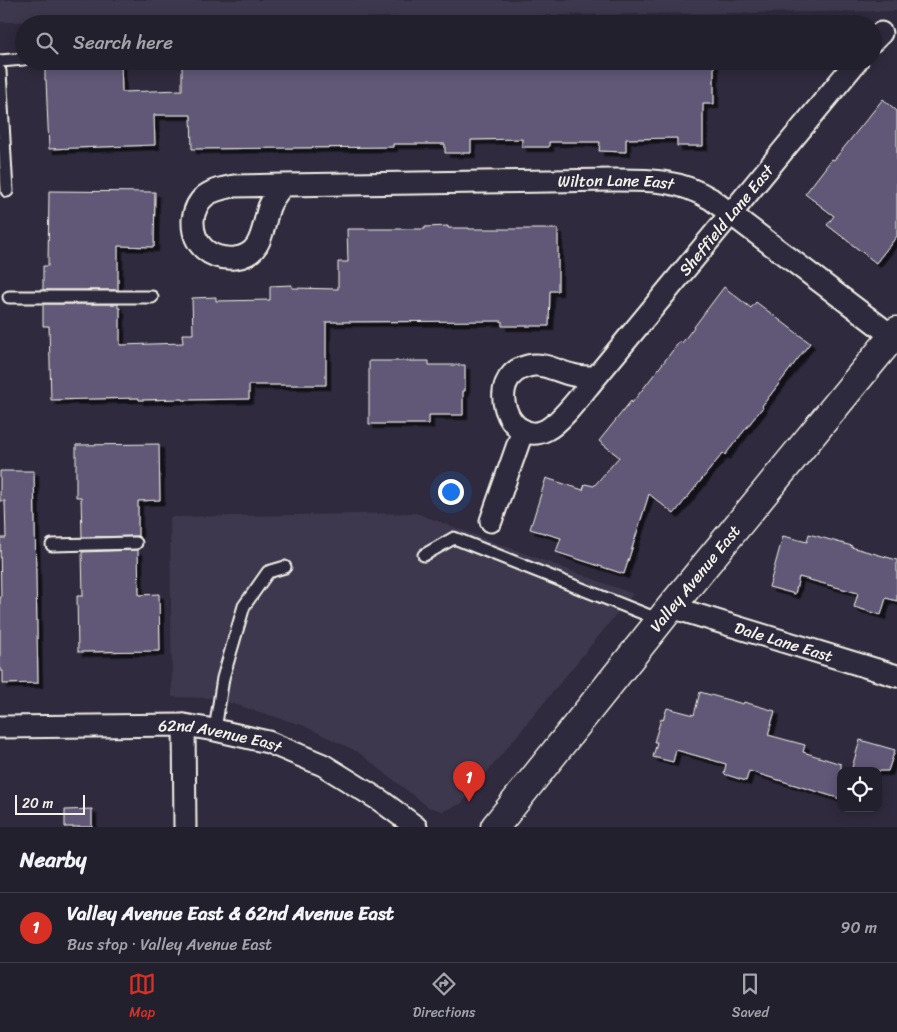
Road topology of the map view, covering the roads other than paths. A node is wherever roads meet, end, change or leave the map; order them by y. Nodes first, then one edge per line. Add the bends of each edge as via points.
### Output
1 (15, 60) edge
2 (0, 61) edge
3 (850, 70) edge
4 (0, 71) edge
5 (283, 184) dead end
6 (7, 191) dead end
7 (730, 214) junction
8 (9, 297) dead end
9 (152, 297) dead end
10 (895, 335) edge
11 (596, 377) junction
12 (523, 430) junction
13 (491, 521) dead end
14 (136, 543) dead end
15 (52, 545) dead end
16 (424, 555) dead end
17 (285, 567) dead end
18 (665, 613) junction
19 (897, 676) edge
20 (184, 725) junction
21 (0, 727) edge
22 (215, 730) junction
23 (185, 827) edge
24 (416, 827) edge
25 (495, 827) edge

1 - 2 lane
3 - 7 street, Sheffield Lane East
4 - 6 lane
5 - 7 street, Wilton Lane East via 645,180 691,189
7 - 10 street, Wilton Lane East
7 - 11 street, Sheffield Lane East
8 - 9 lane
10 - 18 main road, Valley Avenue East
11 - 12 street, Sheffield Lane East via 552,427 540,432
11 - 12 street via 575,376 540,365 519,370 508,380 504,401 507,414
12 - 13 street
14 - 15 lane
16 - 18 lane via 454,538
17 - 22 lane via 268,572 244,606 223,678
18 - 19 street, Dale Lane East
18 - 25 main road, Valley Avenue East
20 - 21 street, 62nd Avenue East
20 - 22 street, 62nd Avenue East
20 - 23 street
22 - 24 street, 62nd Avenue East via 268,742 323,765

